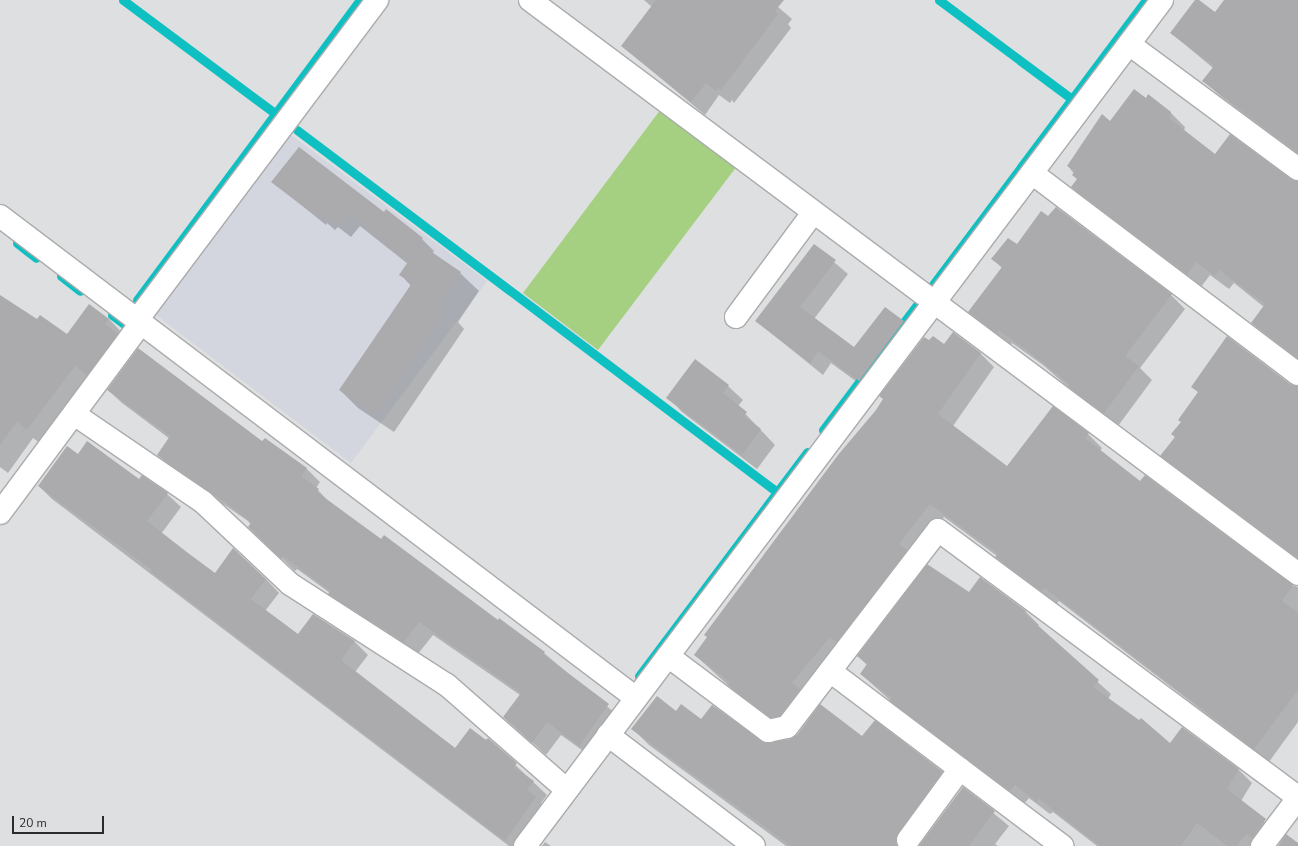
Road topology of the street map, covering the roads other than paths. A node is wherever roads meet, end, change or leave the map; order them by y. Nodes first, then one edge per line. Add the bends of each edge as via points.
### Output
1 (377, 0) edge
2 (530, 0) edge
3 (1162, 0) edge
4 (1129, 44) junction
5 (1298, 169) edge
6 (1032, 173) junction
7 (813, 213) junction
8 (0, 216) edge
9 (933, 303) junction
10 (736, 317) dead end
11 (139, 321) junction
12 (1298, 374) edge
13 (74, 414) junction
14 (0, 513) edge
15 (1298, 574) edge
16 (668, 656) junction
17 (830, 672) junction
18 (636, 698) junction
19 (608, 735) junction
20 (960, 769) junction
21 (567, 790) junction
22 (1298, 798) edge
23 (908, 840) dead end
24 (525, 846) edge
25 (754, 846) edge
26 (1062, 846) edge
27 (1262, 846) edge

1 - 11 street
2 - 7 street
3 - 4 street
4 - 5 street
4 - 6 street
6 - 9 street
6 - 12 street
7 - 9 street
7 - 10 street
8 - 11 street
9 - 15 street
9 - 16 street
11 - 13 street
11 - 18 street
13 - 14 street
13 - 21 street via 203,502 290,584 447,685
16 - 17 street via 768,731 787,727
16 - 18 street
17 - 20 street
17 - 22 street via 938,530
18 - 19 street
19 - 21 street
19 - 25 street
20 - 23 street
20 - 26 street
21 - 24 street
22 - 27 street

